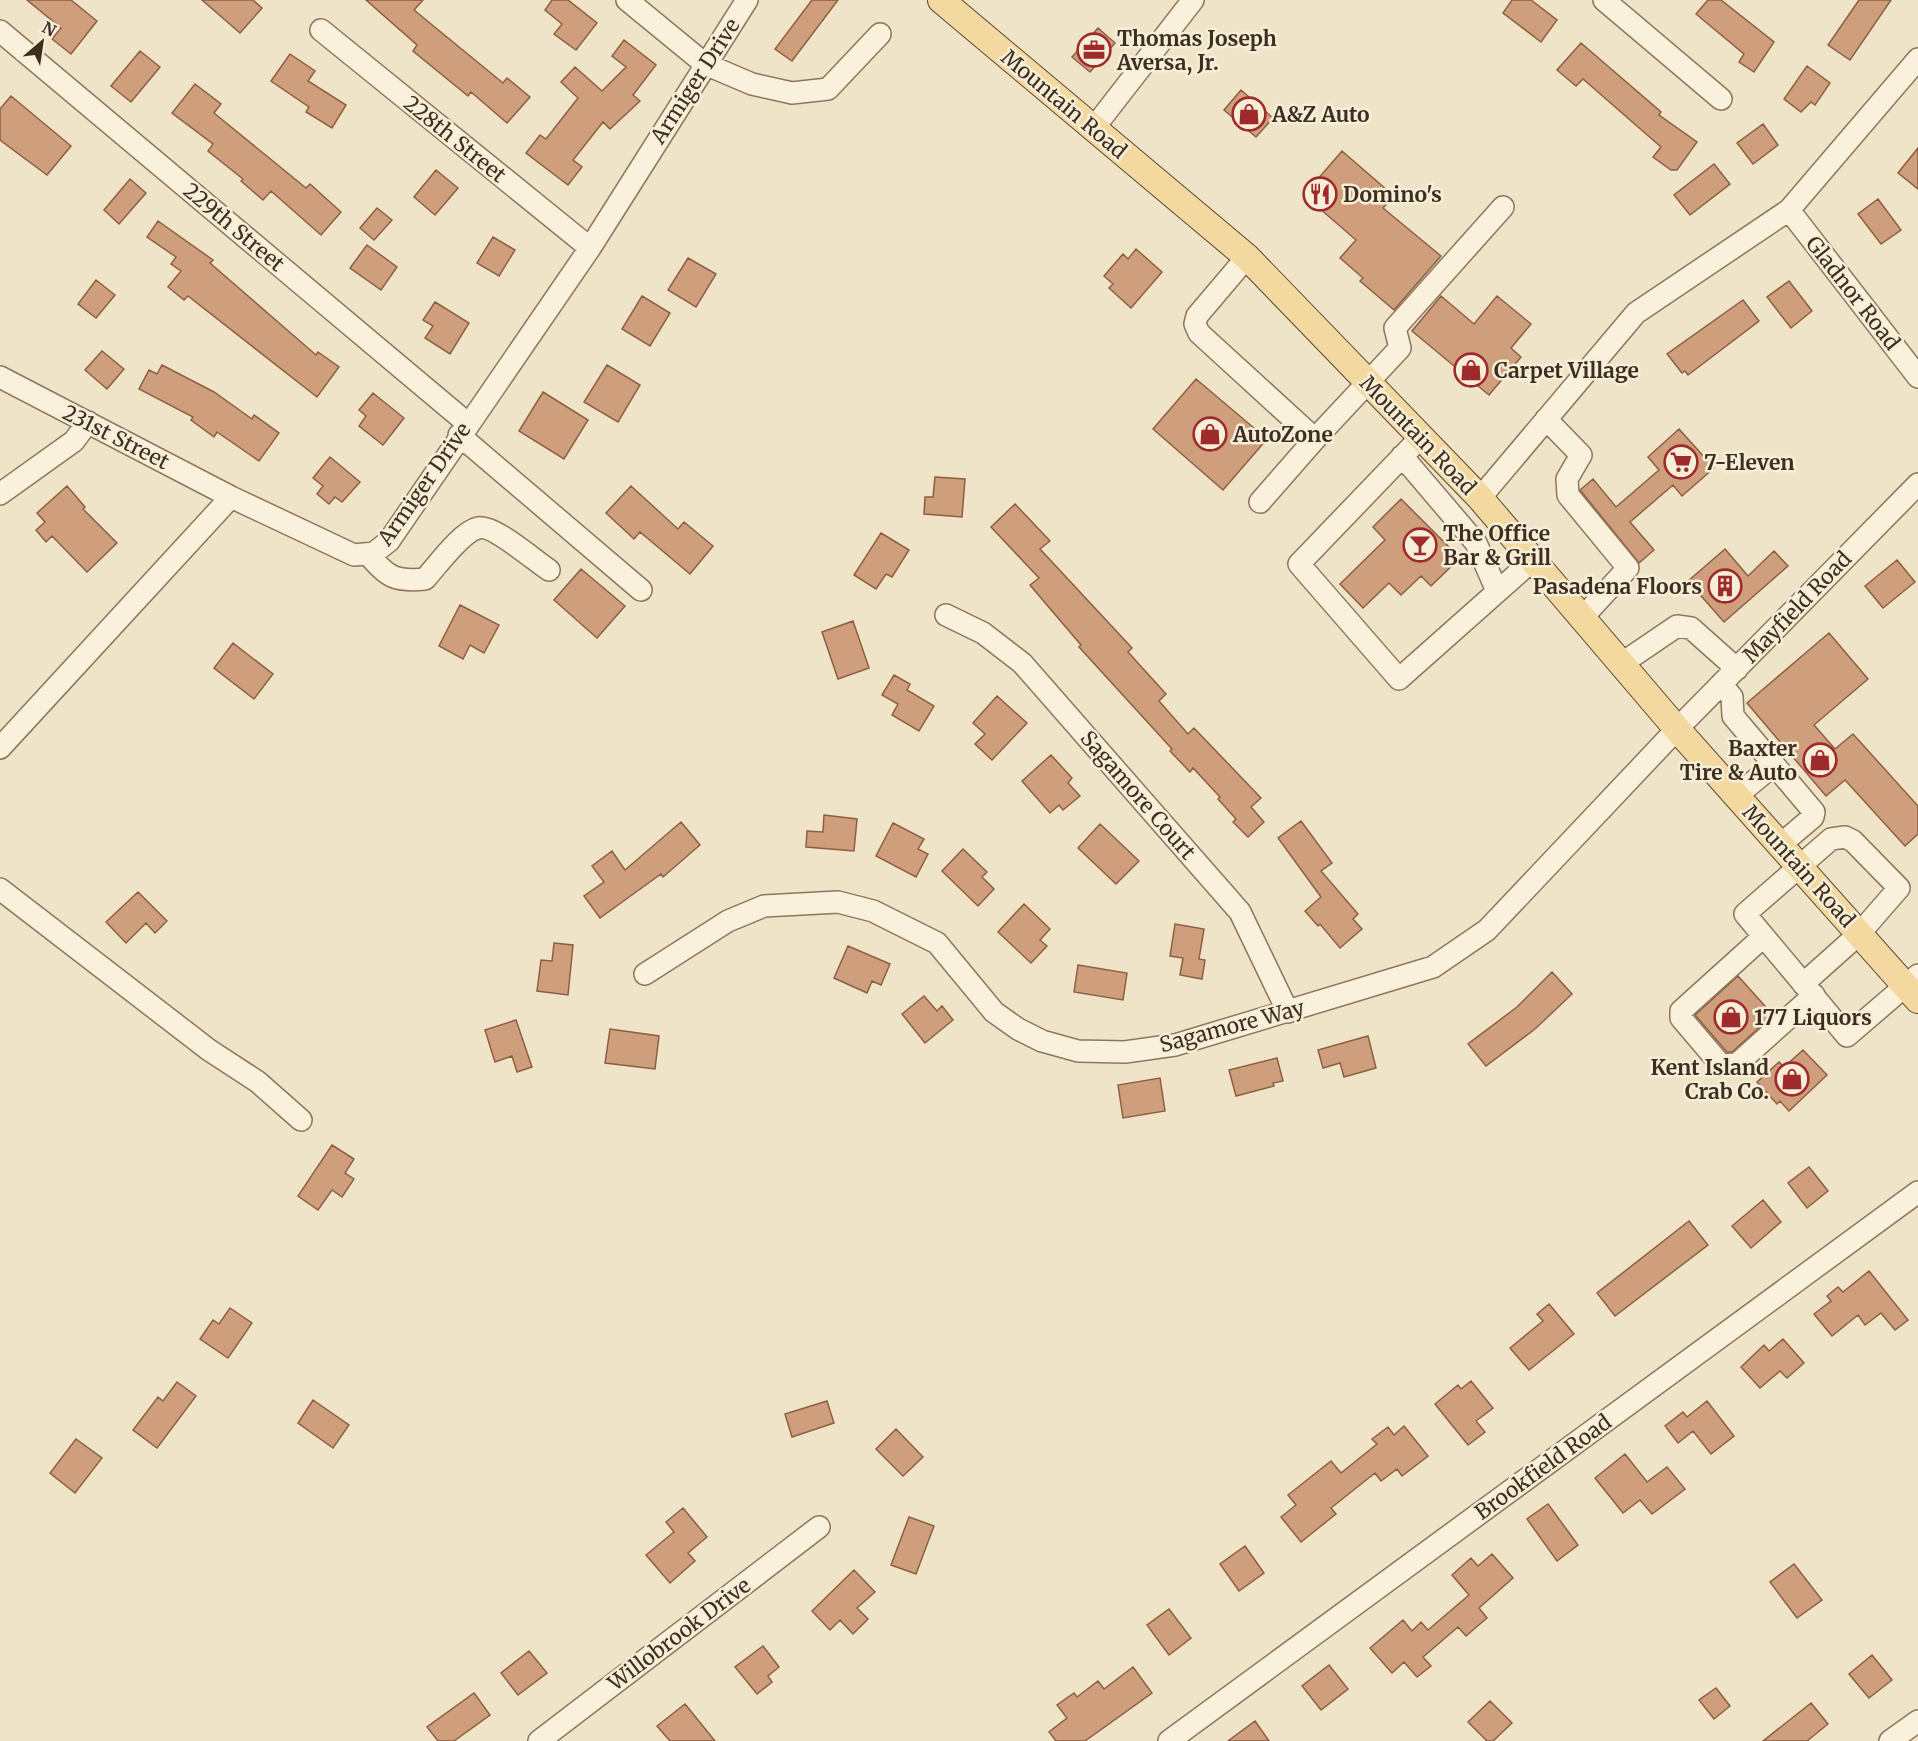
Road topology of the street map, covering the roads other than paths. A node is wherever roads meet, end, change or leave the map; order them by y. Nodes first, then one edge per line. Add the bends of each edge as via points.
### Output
1 (627, 0) edge
2 (747, 0) edge
3 (941, 0) edge
4 (1192, 0) edge
5 (1604, 0) edge
6 (321, 30) dead end
7 (0, 31) edge
8 (880, 34) dead end
9 (1918, 59) edge
10 (705, 64) junction
11 (1721, 99) dead end
12 (1093, 129) junction
13 (1503, 207) dead end
14 (1789, 210) junction
15 (590, 248) junction
16 (1247, 257) junction
17 (0, 377) edge
18 (1918, 377) edge
19 (1368, 383) junction
20 (1546, 419) junction
21 (88, 422) junction
22 (463, 429) junction
23 (1421, 437) junction
24 (1315, 439) junction
25 (1402, 456) junction
26 (1918, 484) edge
27 (0, 494) edge
28 (231, 497) junction
29 (1480, 498) junction
30 (1260, 502) dead end
31 (368, 554) junction
32 (1533, 560) junction
33 (549, 570) dead end
34 (641, 590) dead end
35 (1497, 591) junction
36 (946, 615) dead end
37 (1582, 618) junction
38 (1621, 663) junction
39 (1737, 669) junction
40 (1721, 684) junction
41 (1677, 729) junction
42 (0, 748) edge
43 (1774, 765) junction
44 (1736, 796) junction
45 (1813, 817) junction
46 (1830, 839) junction
47 (1780, 845) junction
48 (1799, 866) junction
49 (0, 889) edge
50 (1859, 934) junction
51 (1763, 937) junction
52 (645, 974) dead end
53 (1914, 987) edge
54 (1808, 990) junction
55 (1288, 1012) junction
56 (301, 1120) dead end
57 (1918, 1192) edge
58 (819, 1527) dead end
59 (1918, 1721) edge
60 (538, 1741) edge
61 (1169, 1741) edge
62 (1890, 1741) edge

1 - 10 street
2 - 10 street, Armiger Drive
3 - 12 main road, Mountain Road
4 - 12 street
5 - 11 street
6 - 15 street, 228th Street
7 - 22 street, 229th Street
8 - 10 street via 828,89 792,93 752,84
9 - 14 street
10 - 15 street, Armiger Drive
12 - 16 main road, Mountain Road
13 - 19 street via 1395,328 1400,348
14 - 18 street, Gladnor Road
14 - 20 street via 1636,313
15 - 22 street, Armiger Drive
16 - 19 main road, Mountain Road
16 - 24 street via 1197,316 1195,324 1199,333
17 - 21 street, 231st Street
19 - 23 main road, Mountain Road
19 - 24 street
20 - 29 street
20 - 37 street via 1581,455 1567,479 1568,495 1628,568
21 - 27 street via 74,441
21 - 28 street, 231st Street
22 - 31 street, Armiger Drive via 389,541
22 - 34 street, 229th Street
23 - 25 street
23 - 29 main road, Mountain Road
24 - 30 street
25 - 35 street via 1476,543
25 - 35 street via 1299,564 1399,679
26 - 39 street, Mayfield Road
28 - 31 street, Armiger Drive via 354,555
28 - 42 street
29 - 32 main road, Mountain Road
31 - 33 street via 383,572 402,581 425,579 463,536 478,527 491,530
32 - 35 street
32 - 37 main road, Mountain Road
36 - 55 street, Sagamore Court via 983,633 1022,663 1240,912
37 - 38 main road, Mountain Road
38 - 39 street via 1684,625
38 - 41 main road, Mountain Road
39 - 40 street, Mayfield Road
40 - 41 street, Mayfield Road
40 - 43 street via 1732,697 1733,716
41 - 44 main road, Mountain Road
41 - 55 street, Sagamore Way via 1487,930 1433,967
43 - 44 street
43 - 45 street via 1812,809
44 - 47 main road, Mountain Road
45 - 46 street
45 - 47 street
46 - 48 street
46 - 50 street via 1845,837 1853,841 1899,888
47 - 48 main road, Mountain Road
48 - 50 main road, Mountain Road
48 - 51 street via 1744,914
49 - 56 street via 209,1050 258,1082
50 - 53 main road, Mountain Road
50 - 54 street
51 - 54 street
51 - 54 street via 1681,1011 1681,1018 1721,1065 1737,1064
52 - 55 street, Sagamore Way via 728,921 764,906 838,902 873,910 937,943 994,1012 1042,1041 1078,1051 1125,1052 1175,1045
53 - 54 street via 1847,1036
57 - 61 street, Brookfield Road
58 - 60 street, Willobrook Drive
59 - 62 street

